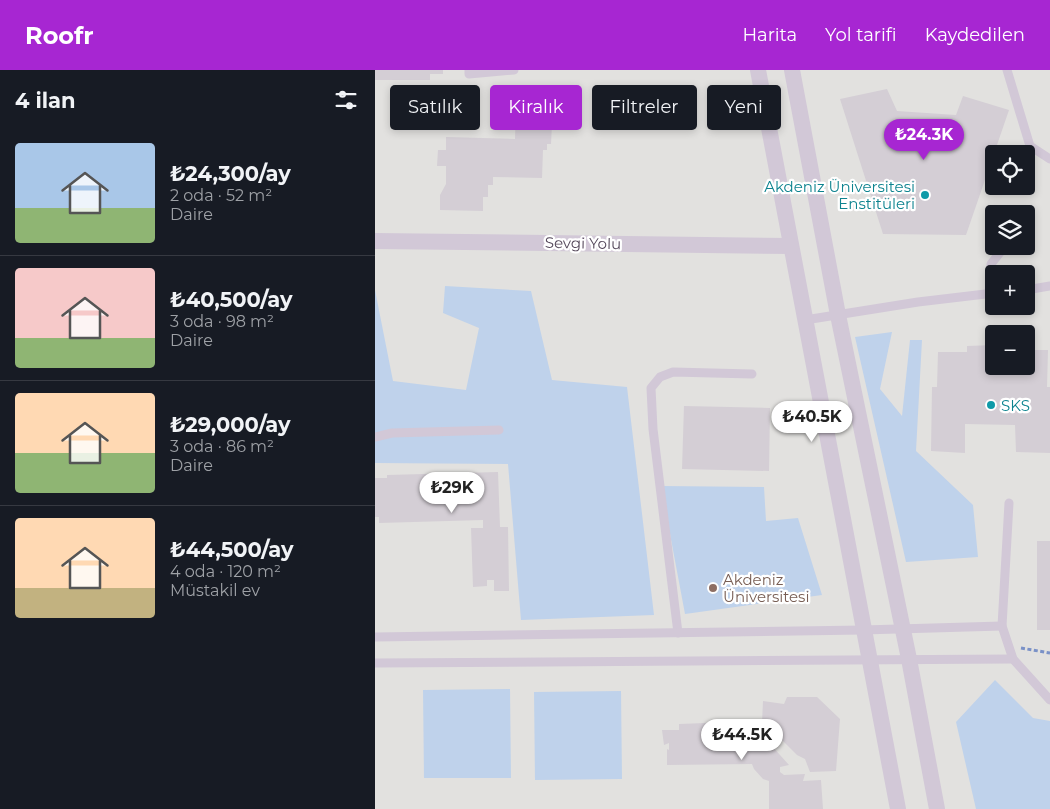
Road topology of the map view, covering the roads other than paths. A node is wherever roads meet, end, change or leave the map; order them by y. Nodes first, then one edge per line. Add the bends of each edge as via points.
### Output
1 (469, 70) edge
2 (514, 70) edge
3 (758, 70) edge
4 (792, 70) edge
5 (1007, 70) edge
6 (1050, 159) edge
7 (375, 241) edge
8 (791, 246) junction
9 (1050, 286) edge
10 (1035, 288) edge
11 (985, 295) edge
12 (838, 315) junction
13 (805, 320) junction
14 (752, 374) dead end
15 (499, 430) dead end
16 (375, 438) edge
17 (1009, 503) dead end
18 (1002, 626) junction
19 (903, 629) junction
20 (863, 630) junction
21 (677, 633) junction
22 (375, 637) edge
23 (909, 659) junction
24 (1013, 659) junction
25 (868, 660) junction
26 (375, 663) edge
27 (1050, 700) edge
28 (898, 809) edge
29 (937, 809) edge

1 - 2 lane via 469,74
3 - 8 street
4 - 12 street
5 - 6 lane via 1030,146
7 - 8 street, Sevgi Yolu
8 - 13 street
9 - 10 lane
11 - 12 lane
12 - 13 lane
12 - 19 street
13 - 20 street
14 - 21 lane via 673,372 660,377 651,388
15 - 16 lane via 392,433
17 - 18 lane
18 - 19 lane
18 - 24 lane
19 - 20 lane
19 - 23 street
20 - 21 lane
20 - 25 street
21 - 22 lane
23 - 24 lane
23 - 25 lane
23 - 29 street
24 - 27 lane
25 - 26 lane
25 - 28 street

